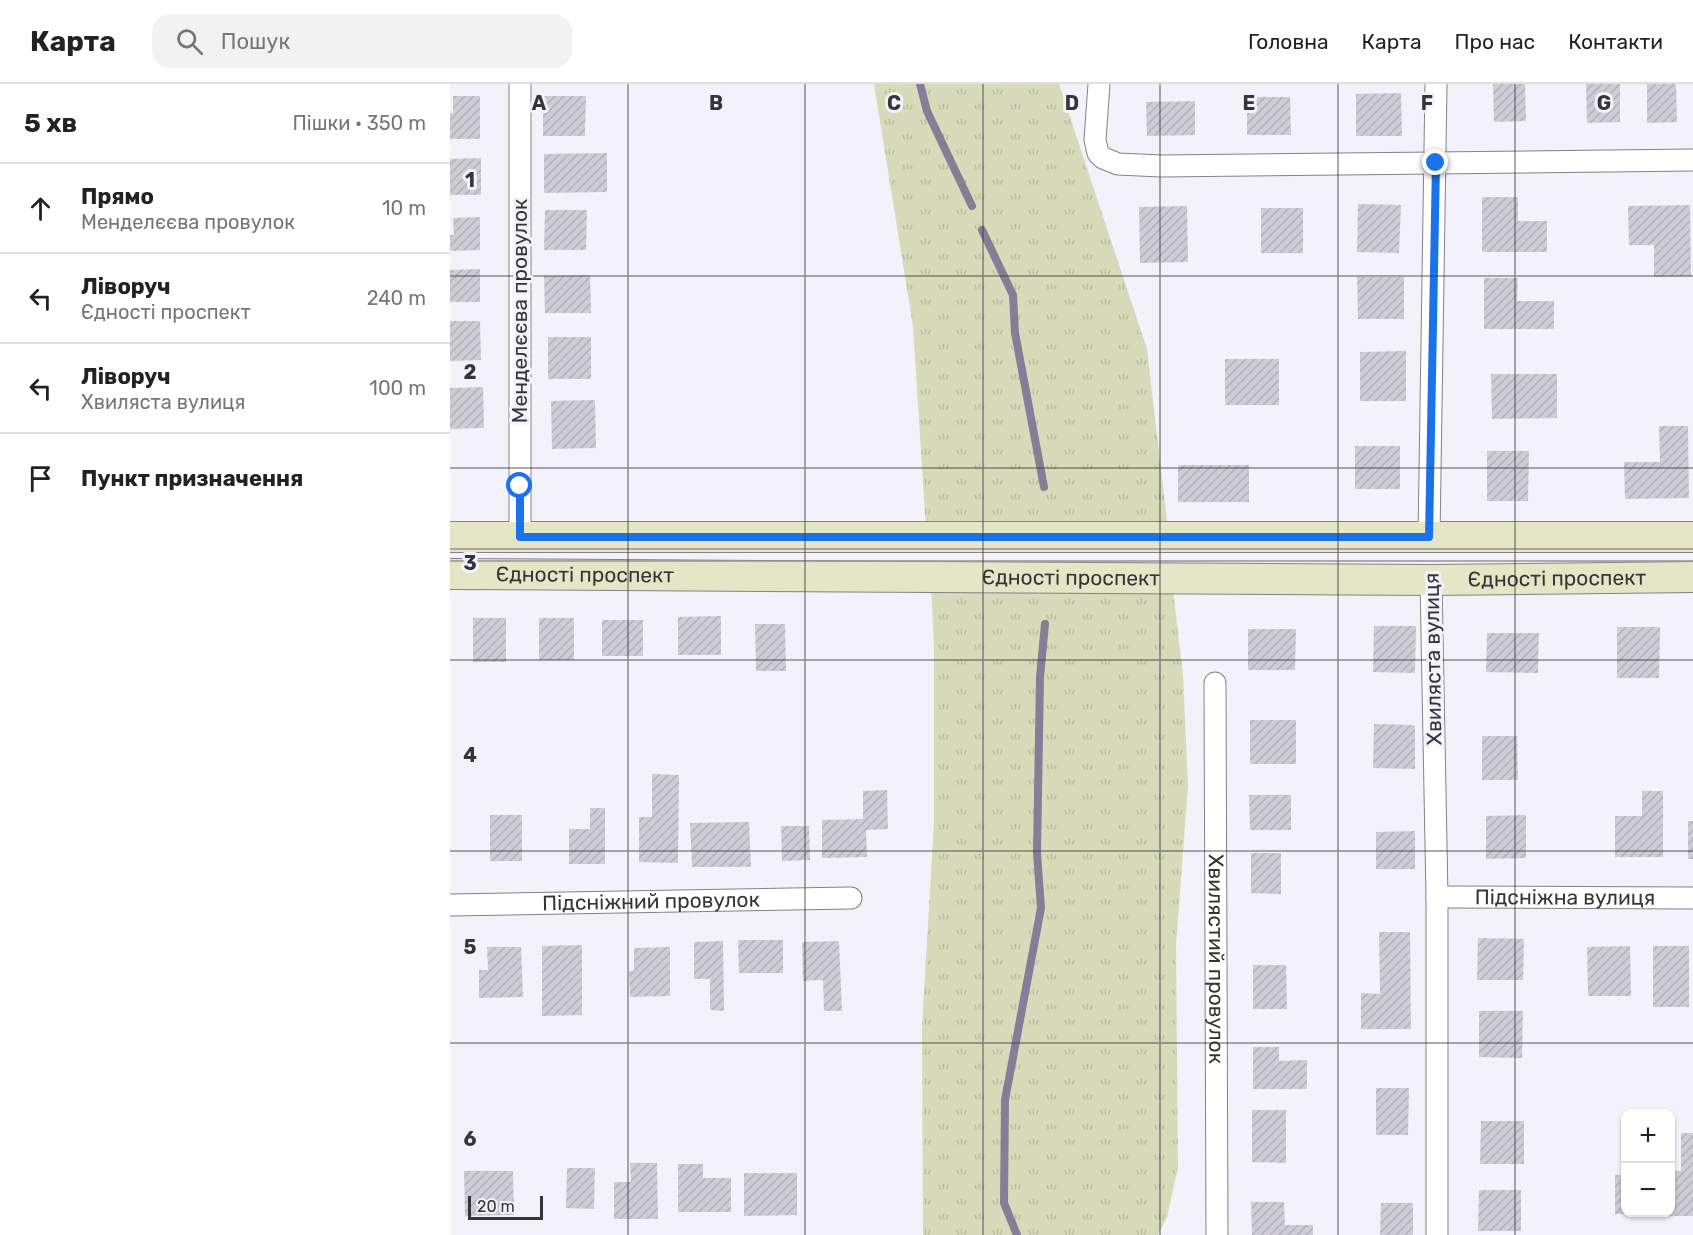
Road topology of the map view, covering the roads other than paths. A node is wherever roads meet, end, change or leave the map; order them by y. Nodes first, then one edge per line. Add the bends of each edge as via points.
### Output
1 (520, 84) edge
2 (1098, 84) edge
3 (1437, 84) edge
4 (1693, 160) edge
5 (1436, 163) junction
6 (450, 537) edge
7 (520, 537) junction
8 (1429, 537) junction
9 (1693, 537) edge
10 (450, 574) edge
11 (1693, 577) edge
12 (1431, 580) junction
13 (1215, 683) dead end
14 (1437, 897) junction
15 (850, 898) dead end
16 (1693, 898) edge
17 (450, 905) edge
18 (1217, 1235) edge
19 (1437, 1235) edge

1 - 7 street, Менделєєва провулок
2 - 5 street via 1098,153 1118,164
3 - 5 street, Хвиляста вулиця
4 - 5 street
5 - 8 street, Хвиляста вулиця
6 - 7 main road, Єдності проспект
7 - 8 main road, Єдності проспект
8 - 9 main road, Єдності проспект
8 - 12 main road, Хвиляста вулиця
10 - 12 main road, Єдності проспект
11 - 12 main road, Єдності проспект
12 - 14 street, Хвиляста вулиця
13 - 18 street, Хвилястий провулок
14 - 16 street, Підсніжна вулиця
14 - 19 street, Хвиляста вулиця
15 - 17 street, Підсніжний провулок

